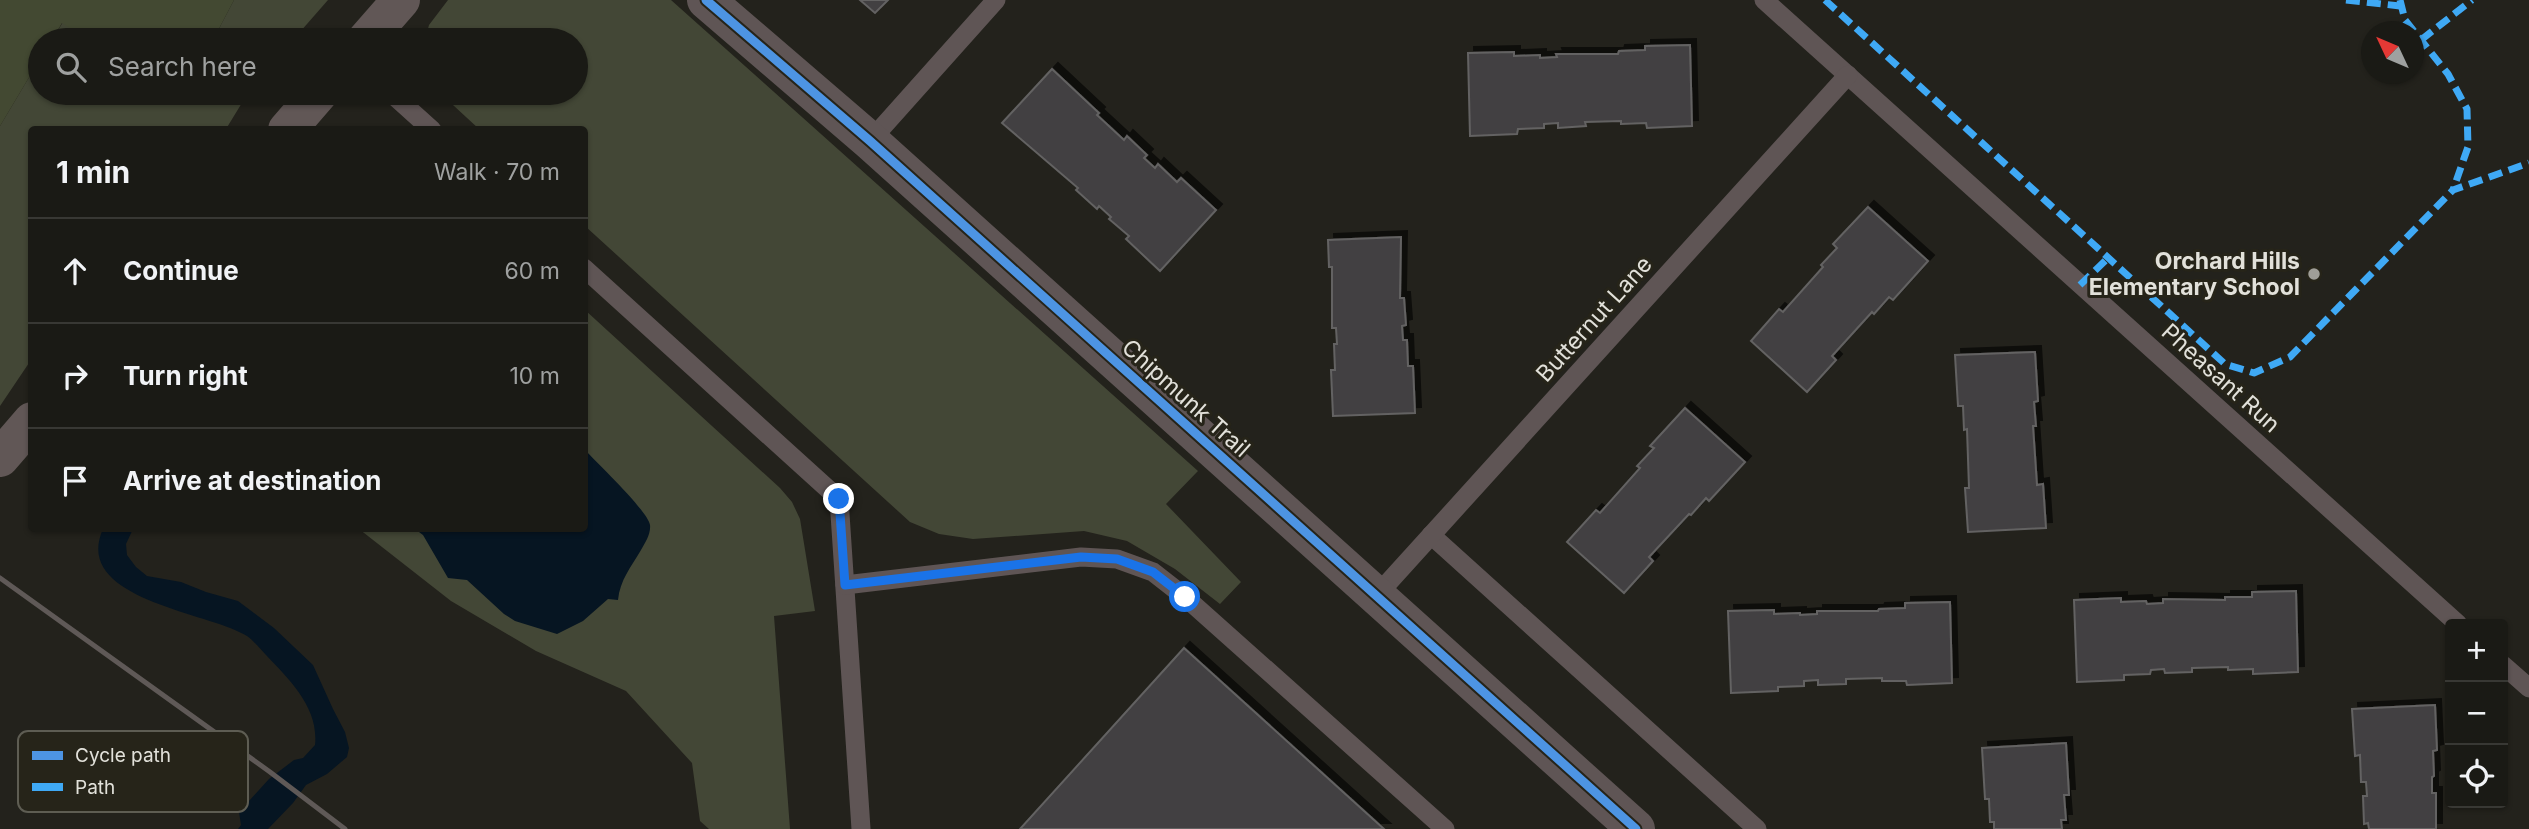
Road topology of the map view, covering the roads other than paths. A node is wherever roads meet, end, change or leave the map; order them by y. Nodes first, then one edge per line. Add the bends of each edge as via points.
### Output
1 (401, 0) edge
2 (706, 0) edge
3 (996, 0) edge
4 (1763, 0) edge
5 (376, 28) edge
6 (1848, 75) junction
7 (309, 105) edge
8 (404, 105) edge
9 (291, 126) edge
10 (428, 126) edge
11 (870, 141) junction
12 (588, 272) edge
13 (28, 426) edge
14 (0, 458) edge
15 (1431, 535) junction
16 (845, 585) junction
17 (1377, 595) junction
18 (2452, 619) edge
19 (2508, 669) edge
20 (2529, 688) edge
21 (861, 829) edge
22 (1446, 829) edge
23 (1636, 829) edge
24 (1757, 829) edge

1 - 5 main road
2 - 11 street, Chipmunk Trail
3 - 11 lane
4 - 6 lane, Pheasant Run
6 - 15 lane, Butternut Lane
6 - 18 lane, Pheasant Run
7 - 9 main road
8 - 10 lane
11 - 17 street, Chipmunk Trail
12 - 16 lane via 839,499
13 - 14 main road
15 - 17 lane, Butternut Lane
15 - 24 lane
16 - 21 lane
16 - 22 lane via 1081,557 1117,559 1153,572
17 - 23 street, Chipmunk Trail
19 - 20 lane

